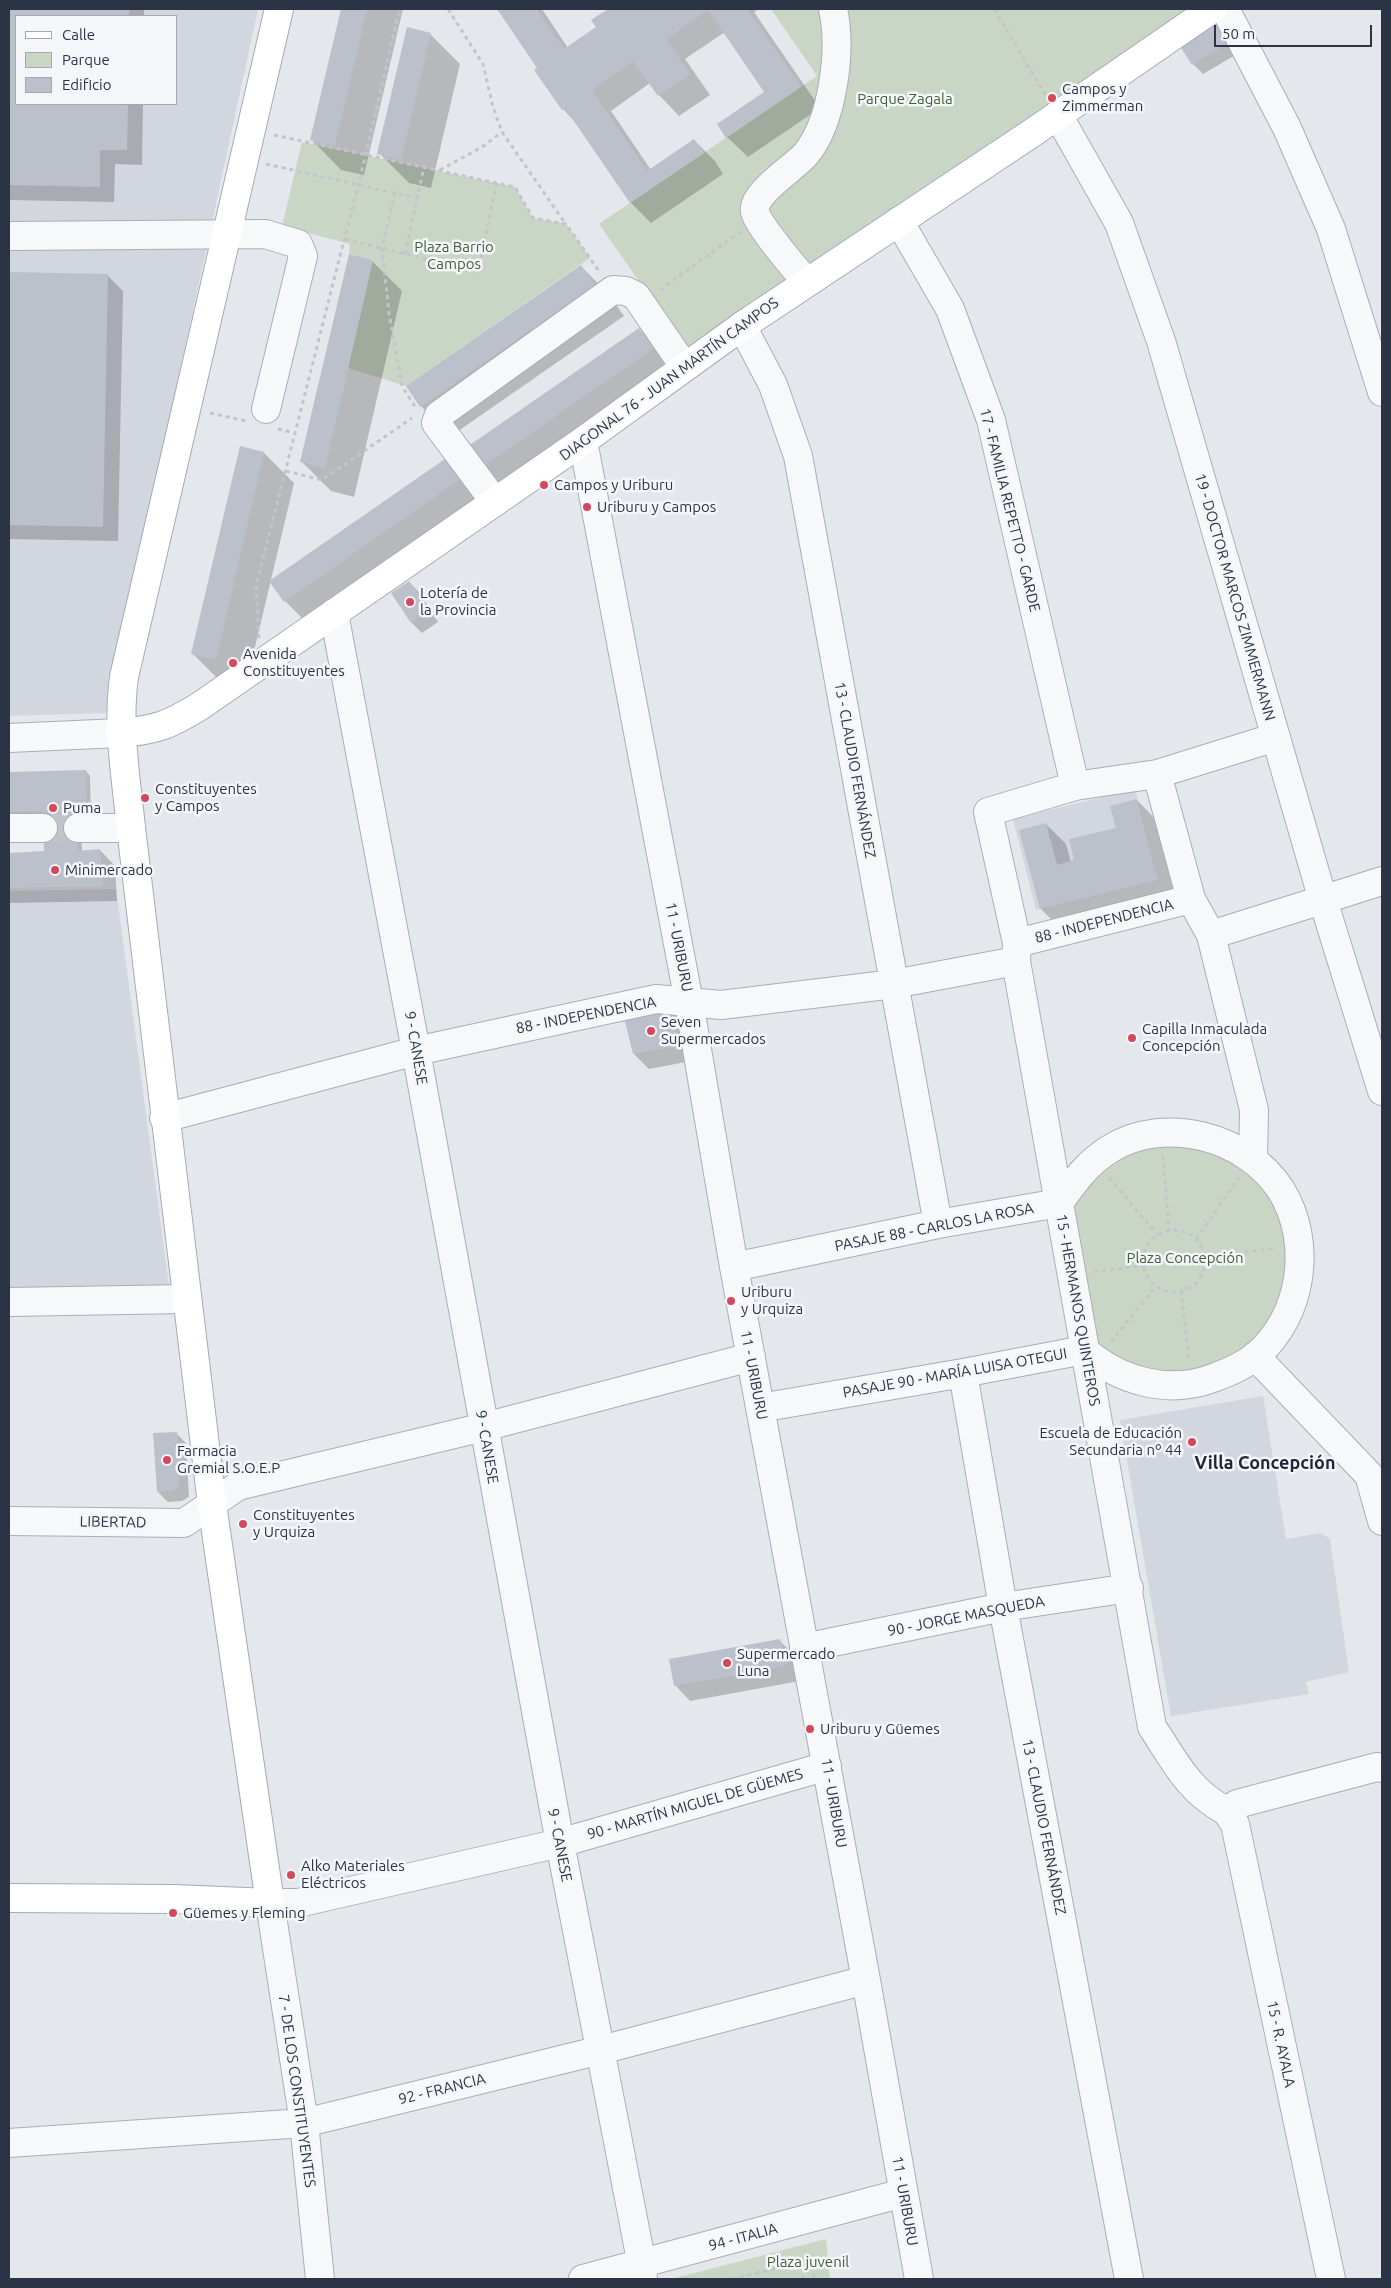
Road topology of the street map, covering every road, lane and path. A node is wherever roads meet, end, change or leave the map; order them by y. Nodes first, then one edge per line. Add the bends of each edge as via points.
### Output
1 (279, 9) edge
2 (402, 9) edge
3 (448, 9) edge
4 (833, 9) edge
5 (994, 9) edge
6 (1212, 9) edge
7 (1225, 9) edge
8 (1058, 115) junction
9 (250, 129) junction
10 (502, 132) junction
11 (366, 154) junction
12 (244, 159) junction
13 (424, 167) junction
14 (439, 170) junction
15 (497, 183) junction
16 (358, 185) junction
17 (395, 193) junction
18 (417, 198) junction
19 (758, 218) junction
20 (899, 221) junction
21 (566, 224) junction
22 (226, 234) junction
23 (9, 236) edge
24 (345, 239) junction
25 (382, 248) junction
26 (405, 254) junction
27 (807, 282) junction
28 (613, 290) junction
29 (641, 303) junction
30 (742, 326) junction
31 (684, 366) junction
32 (1382, 392) edge
33 (186, 407) junction
34 (264, 420) junction
35 (436, 422) junction
36 (295, 433) junction
37 (583, 441) junction
38 (496, 502) junction
39 (334, 613) junction
40 (261, 663) junction
41 (120, 733) junction
42 (1276, 737) junction
43 (9, 738) edge
44 (1157, 774) junction
45 (1075, 786) junction
46 (9, 828) edge
47 (43, 828) tunnel mouth
48 (78, 828) tunnel mouth
49 (131, 828) junction
50 (1382, 881) edge
51 (1191, 899) junction
52 (1322, 900) junction
53 (1211, 935) junction
54 (1016, 952) junction
55 (894, 984) junction
56 (689, 1002) junction
57 (416, 1051) junction
58 (1382, 1091) edge
59 (164, 1118) junction
60 (1161, 1134) junction
61 (1095, 1160) junction
62 (1253, 1160) junction
63 (1059, 1203) junction
64 (938, 1224) junction
65 (1168, 1230) junction
66 (1157, 1234) junction
67 (1196, 1239) junction
68 (1299, 1245) junction
69 (1205, 1258) junction
70 (734, 1266) junction
71 (1143, 1266) junction
72 (1071, 1276) junction
73 (1156, 1286) junction
74 (1181, 1291) junction
75 (187, 1299) junction
76 (9, 1302) edge
77 (1090, 1355) junction
78 (1256, 1356) junction
79 (750, 1357) junction
80 (964, 1373) junction
81 (1191, 1384) junction
82 (760, 1408) junction
83 (484, 1427) junction
84 (1376, 1473) edge
85 (212, 1504) junction
86 (9, 1521) edge
87 (1382, 1521) edge
88 (1129, 1588) junction
89 (1003, 1607) junction
90 (804, 1648) junction
91 (827, 1766) junction
92 (1382, 1768) edge
93 (1226, 1811) junction
94 (560, 1843) junction
95 (9, 1898) edge
96 (270, 1903) junction
97 (866, 1980) junction
98 (601, 2050) junction
99 (304, 2124) junction
100 (9, 2142) edge
101 (903, 2193) junction
102 (812, 2263) junction
103 (642, 2272) edge
104 (743, 2278) edge
105 (320, 2279) edge
106 (583, 2279) edge
107 (732, 2279) edge
108 (802, 2279) edge
109 (814, 2279) edge
110 (919, 2279) edge
111 (1129, 2279) edge
112 (1331, 2279) edge

1 - 9 main road
2 - 11 path
3 - 10 path via 483,64
4 - 19 street via 838,52 836,74 816,140 805,155 755,203 754,212
5 - 8 path
6 - 8 main road, DIAGONAL 76 - JUAN MARTÍN CAMPOS
7 - 32 street via 1287,128 1332,229
8 - 20 main road, DIAGONAL 76 - JUAN MARTÍN CAMPOS
8 - 42 street, 19 - DOCTOR MARCOS ZIMMERMANN via 1119,223 1161,341
9 - 11 path
9 - 12 main road
10 - 14 path via 482,148
10 - 21 path
11 - 13 path
11 - 16 path
12 - 16 path
12 - 22 main road
13 - 14 path
13 - 18 path
14 - 15 path
15 - 21 path via 515,187 533,218
15 - 26 path via 478,272
16 - 17 path
16 - 24 path
17 - 18 path
17 - 25 path
18 - 26 path
19 - 27 street
19 - 29 path
20 - 27 main road, DIAGONAL 76 - JUAN MARTÍN CAMPOS
20 - 45 street, 17 - FAMILIA REPETTO - GARDE via 950,309 991,420
21 - 28 path
22 - 23 street
22 - 33 main road
22 - 34 street via 265,234 298,244 302,250
24 - 25 path
24 - 36 path
25 - 26 path
25 - 35 path via 402,386 417,409
27 - 30 main road, DIAGONAL 76 - JUAN MARTÍN CAMPOS
28 - 29 street via 626,291
28 - 35 street via 439,415
29 - 31 street
30 - 31 main road, DIAGONAL 76 - JUAN MARTÍN CAMPOS
30 - 55 street, 13 - CLAUDIO FERNÁNDEZ via 773,385 798,456
31 - 37 main road, DIAGONAL 76 - JUAN MARTÍN CAMPOS
33 - 34 path
33 - 41 main road via 124,677
34 - 36 path
35 - 38 street
36 - 40 path via 256,586
37 - 38 main road, DIAGONAL 76 - JUAN MARTÍN CAMPOS
37 - 56 street, 11 - URIBURU
38 - 39 main road, DIAGONAL 76 - JUAN MARTÍN CAMPOS
39 - 40 main road, DIAGONAL 76 - JUAN MARTÍN CAMPOS
39 - 57 street, 9 - CANESE
40 - 41 main road, DIAGONAL 76 - JUAN MARTÍN CAMPOS via 171,724
41 - 43 street
41 - 49 main road
42 - 44 street
42 - 52 street, 19 - DOCTOR MARCOS ZIMMERMANN
44 - 45 street
44 - 51 street
45 - 54 street, 15 - HERMANOS QUINTEROS via 988,812
46 - 47 street
48 - 49 street
49 - 59 main road
50 - 52 street
51 - 53 street
51 - 54 street, 88 - INDEPENDENCIA
52 - 53 street
52 - 58 street, 19 - DOCTOR MARCOS ZIMMERMANN
53 - 62 street via 1254,1110
54 - 55 street, 88 - INDEPENDENCIA
54 - 63 street, 15 - HERMANOS QUINTEROS
55 - 56 street, 88 - INDEPENDENCIA via 721,1005
55 - 64 street, 13 - CLAUDIO FERNÁNDEZ
56 - 57 street, 88 - INDEPENDENCIA via 656,1000
56 - 70 street, 11 - URIBURU
57 - 59 street, 88 - INDEPENDENCIA
57 - 83 street, 9 - CANESE
59 - 75 main road
60 - 61 street via 1146,1135 1111,1148
60 - 62 street via 1183,1132 1220,1141
60 - 65 path
61 - 63 street via 1081,1171
61 - 66 path
62 - 67 path
62 - 68 street via 1280,1190 1297,1228
63 - 64 street, PASAJE 88 - CARLOS LA ROSA
63 - 72 street, 15 - HERMANOS QUINTEROS
64 - 70 street, PASAJE 88 - CARLOS LA ROSA
65 - 66 path
65 - 67 path via 1183,1231
66 - 71 path via 1147,1245
67 - 69 path
68 - 69 path
68 - 78 street via 1301,1269 1291,1309 1269,1343
69 - 71 path
69 - 74 path via 1204,1270 1197,1282
70 - 79 street, 11 - URIBURU
71 - 72 path
71 - 73 path
72 - 77 street, 15 - HERMANOS QUINTEROS
73 - 74 path via 1168,1291
73 - 77 path
74 - 81 path
75 - 76 street
75 - 85 main road
77 - 80 street, PASAJE 90 - MARÍA LUISA OTEGUI
77 - 81 street via 1118,1373 1158,1385
77 - 88 street, 15 - HERMANOS QUINTEROS
78 - 81 street via 1237,1369
78 - 84 street
79 - 82 street, 11 - URIBURU
79 - 83 street, LIBERTAD
80 - 82 street, PASAJE 90 - MARÍA LUISA OTEGUI
80 - 89 street, 13 - CLAUDIO FERNÁNDEZ
82 - 90 street, 11 - URIBURU
83 - 85 street, LIBERTAD via 238,1486
83 - 94 street, 9 - CANESE
84 - 87 street
85 - 86 street, LIBERTAD via 184,1523
85 - 96 main road
88 - 89 street, 90 - JORGE MASQUEDA
88 - 93 street, 15 - HERMANOS QUINTEROS via 1152,1727 1190,1785 1207,1801
89 - 90 street, 90 - JORGE MASQUEDA
89 - 111 street, 13 - CLAUDIO FERNÁNDEZ
90 - 91 street, 11 - URIBURU
91 - 94 street, 90 - MARTÍN MIGUEL DE GÜEMES
91 - 97 street, 11 - URIBURU
92 - 93 street via 1257,1798 1236,1804
93 - 112 street, 15 - R. AYALA via 1235,1824
94 - 96 street, 90 - MARTÍN MIGUEL DE GÜEMES via 298,1903
94 - 98 street, 9 - CANESE
95 - 96 main road
96 - 99 street, 7 - DE LOS CONSTITUYENTES
97 - 98 street, 92 - FRANCIA
97 - 101 street, 11 - URIBURU
98 - 99 street, 92 - FRANCIA
98 - 103 street, 9 - CANESE
99 - 100 street, 92 - FRANCIA
99 - 105 street, 7 - DE LOS CONSTITUYENTES
101 - 103 street, 94 - ITALIA
101 - 110 street, 11 - URIBURU
102 - 104 path via 812,2260
102 - 108 path
102 - 109 path
103 - 106 street, 94 - ITALIA
104 - 107 path

